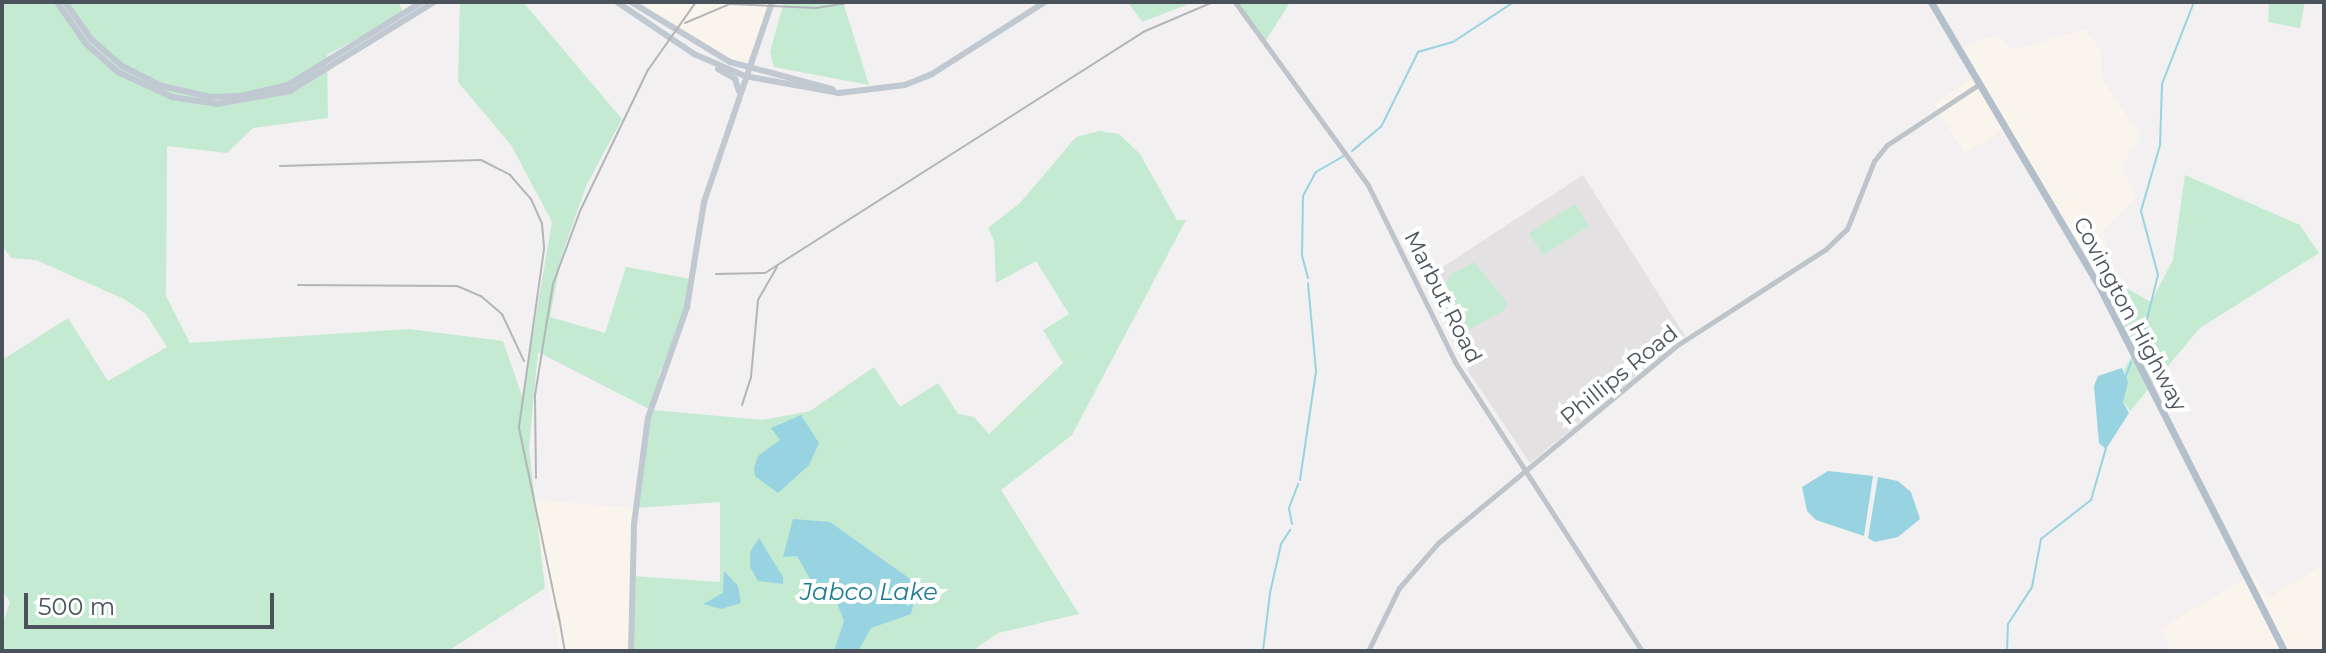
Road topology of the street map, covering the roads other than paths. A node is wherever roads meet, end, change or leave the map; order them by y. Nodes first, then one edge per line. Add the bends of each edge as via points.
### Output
1 (57, 2) edge
2 (65, 2) edge
3 (422, 2) edge
4 (434, 2) edge
5 (617, 2) edge
6 (631, 2) edge
7 (772, 2) edge
8 (1045, 2) edge
9 (1235, 2) edge
10 (1931, 2) edge
11 (376, 35) junction
12 (754, 48) junction
13 (705, 60) junction
14 (730, 62) junction
15 (748, 68) junction
16 (764, 72) junction
17 (745, 76) junction
18 (759, 80) junction
19 (1978, 85) junction
20 (839, 93) junction
21 (739, 96) junction
22 (1526, 470) junction
23 (631, 651) edge
24 (1368, 651) edge
25 (1642, 651) edge
26 (2284, 651) edge

1 - 11 main road via 86,44 118,72 195,102 243,103 290,91
2 - 11 main road via 91,39 122,66 162,86 211,97 288,85
3 - 11 main road
4 - 11 main road
5 - 13 main road
6 - 14 main road
7 - 12 main road
8 - 20 main road via 932,74 905,85
9 - 22 street, Marbut Road via 1368,185 1434,325
10 - 19 main road, Covington Highway
12 - 14 main road via 747,58
12 - 15 main road
12 - 16 main road
13 - 17 main road
13 - 21 main road via 735,79
14 - 15 main road
15 - 16 main road
15 - 17 main road
16 - 20 main road
17 - 18 main road
17 - 21 main road
18 - 20 main road
18 - 21 main road
19 - 22 street, Phillips Road via 1887,145 1874,161 1847,229 1826,249 1676,346
19 - 26 main road, Covington Highway via 2101,290
21 - 23 main road via 704,202 687,307 648,418 634,524
22 - 24 street, Phillips Road via 1423,558 1399,588
22 - 25 street, Marbut Road

